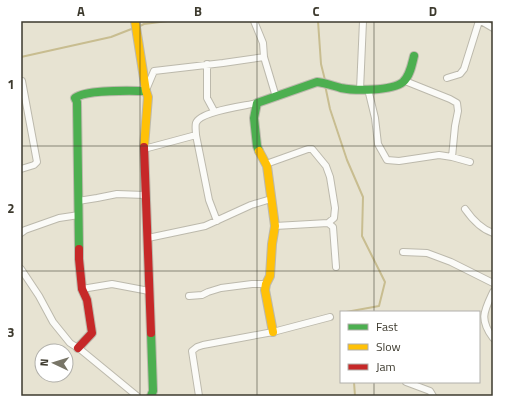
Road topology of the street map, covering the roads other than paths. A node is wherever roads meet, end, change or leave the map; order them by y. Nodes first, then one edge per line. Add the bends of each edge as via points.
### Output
1 (135, 21) edge
2 (254, 21) edge
3 (363, 21) edge
4 (480, 21) edge
5 (493, 28) edge
6 (414, 56) dead end
7 (264, 57) junction
8 (207, 64) junction
9 (447, 78) dead end
10 (22, 81) dead end
11 (405, 81) junction
12 (364, 90) junction
13 (146, 91) junction
14 (276, 97) junction
15 (257, 103) junction
16 (214, 111) junction
17 (196, 135) junction
18 (144, 149) junction
19 (452, 157) junction
20 (470, 162) dead end
21 (266, 164) junction
22 (21, 170) edge
23 (145, 195) junction
24 (271, 199) junction
25 (78, 200) junction
26 (465, 209) dead end
27 (79, 215) junction
28 (217, 221) junction
29 (328, 223) junction
30 (275, 226) junction
31 (21, 233) edge
32 (493, 233) edge
33 (148, 238) junction
34 (403, 252) dead end
35 (336, 267) dead end
36 (21, 269) edge
37 (493, 283) edge
38 (266, 284) junction
39 (82, 289) junction
40 (149, 290) junction
41 (493, 292) edge
42 (189, 296) dead end
43 (330, 317) dead end
44 (273, 332) junction
45 (493, 338) edge
46 (78, 348) junction
47 (409, 383) edge
48 (138, 396) edge
49 (152, 396) edge
50 (199, 396) edge
51 (433, 396) edge

1 - 13 street
2 - 7 street via 263,43
3 - 12 street
4 - 5 street
4 - 9 street via 464,69 460,74
6 - 11 street
7 - 8 street
7 - 14 street
8 - 13 street via 154,71
8 - 16 street via 207,98
10 - 22 street via 37,162 34,166
11 - 12 street via 394,87
11 - 19 street via 457,103
12 - 14 street via 351,90 317,82
12 - 19 street via 375,118 378,144 387,160 400,161 439,155
13 - 18 street via 148,97
13 - 25 street via 96,92 75,98
14 - 15 street
15 - 16 street
15 - 21 street via 254,118 257,146
16 - 17 street via 200,117 196,122
17 - 18 street
17 - 28 street via 209,200
18 - 23 street
19 - 20 street
21 - 24 street
21 - 29 street via 308,148 312,149 326,166 330,177 335,208 334,218
23 - 25 street via 118,194
23 - 33 street
24 - 28 street
24 - 30 street
25 - 27 street
26 - 32 street via 485,230
27 - 31 street via 60,218
27 - 39 street
28 - 33 street
29 - 30 street
29 - 35 street via 333,227
30 - 38 street via 270,276
33 - 40 street
34 - 37 street via 427,253
36 - 46 street via 40,296 53,322
38 - 42 street via 221,288 202,295
38 - 44 street
39 - 40 street via 112,284
39 - 46 street via 87,300 92,333
40 - 49 street
41 - 45 street via 484,312 484,322
43 - 44 street
44 - 50 street via 203,345 192,351
46 - 48 street
47 - 51 street via 430,391

